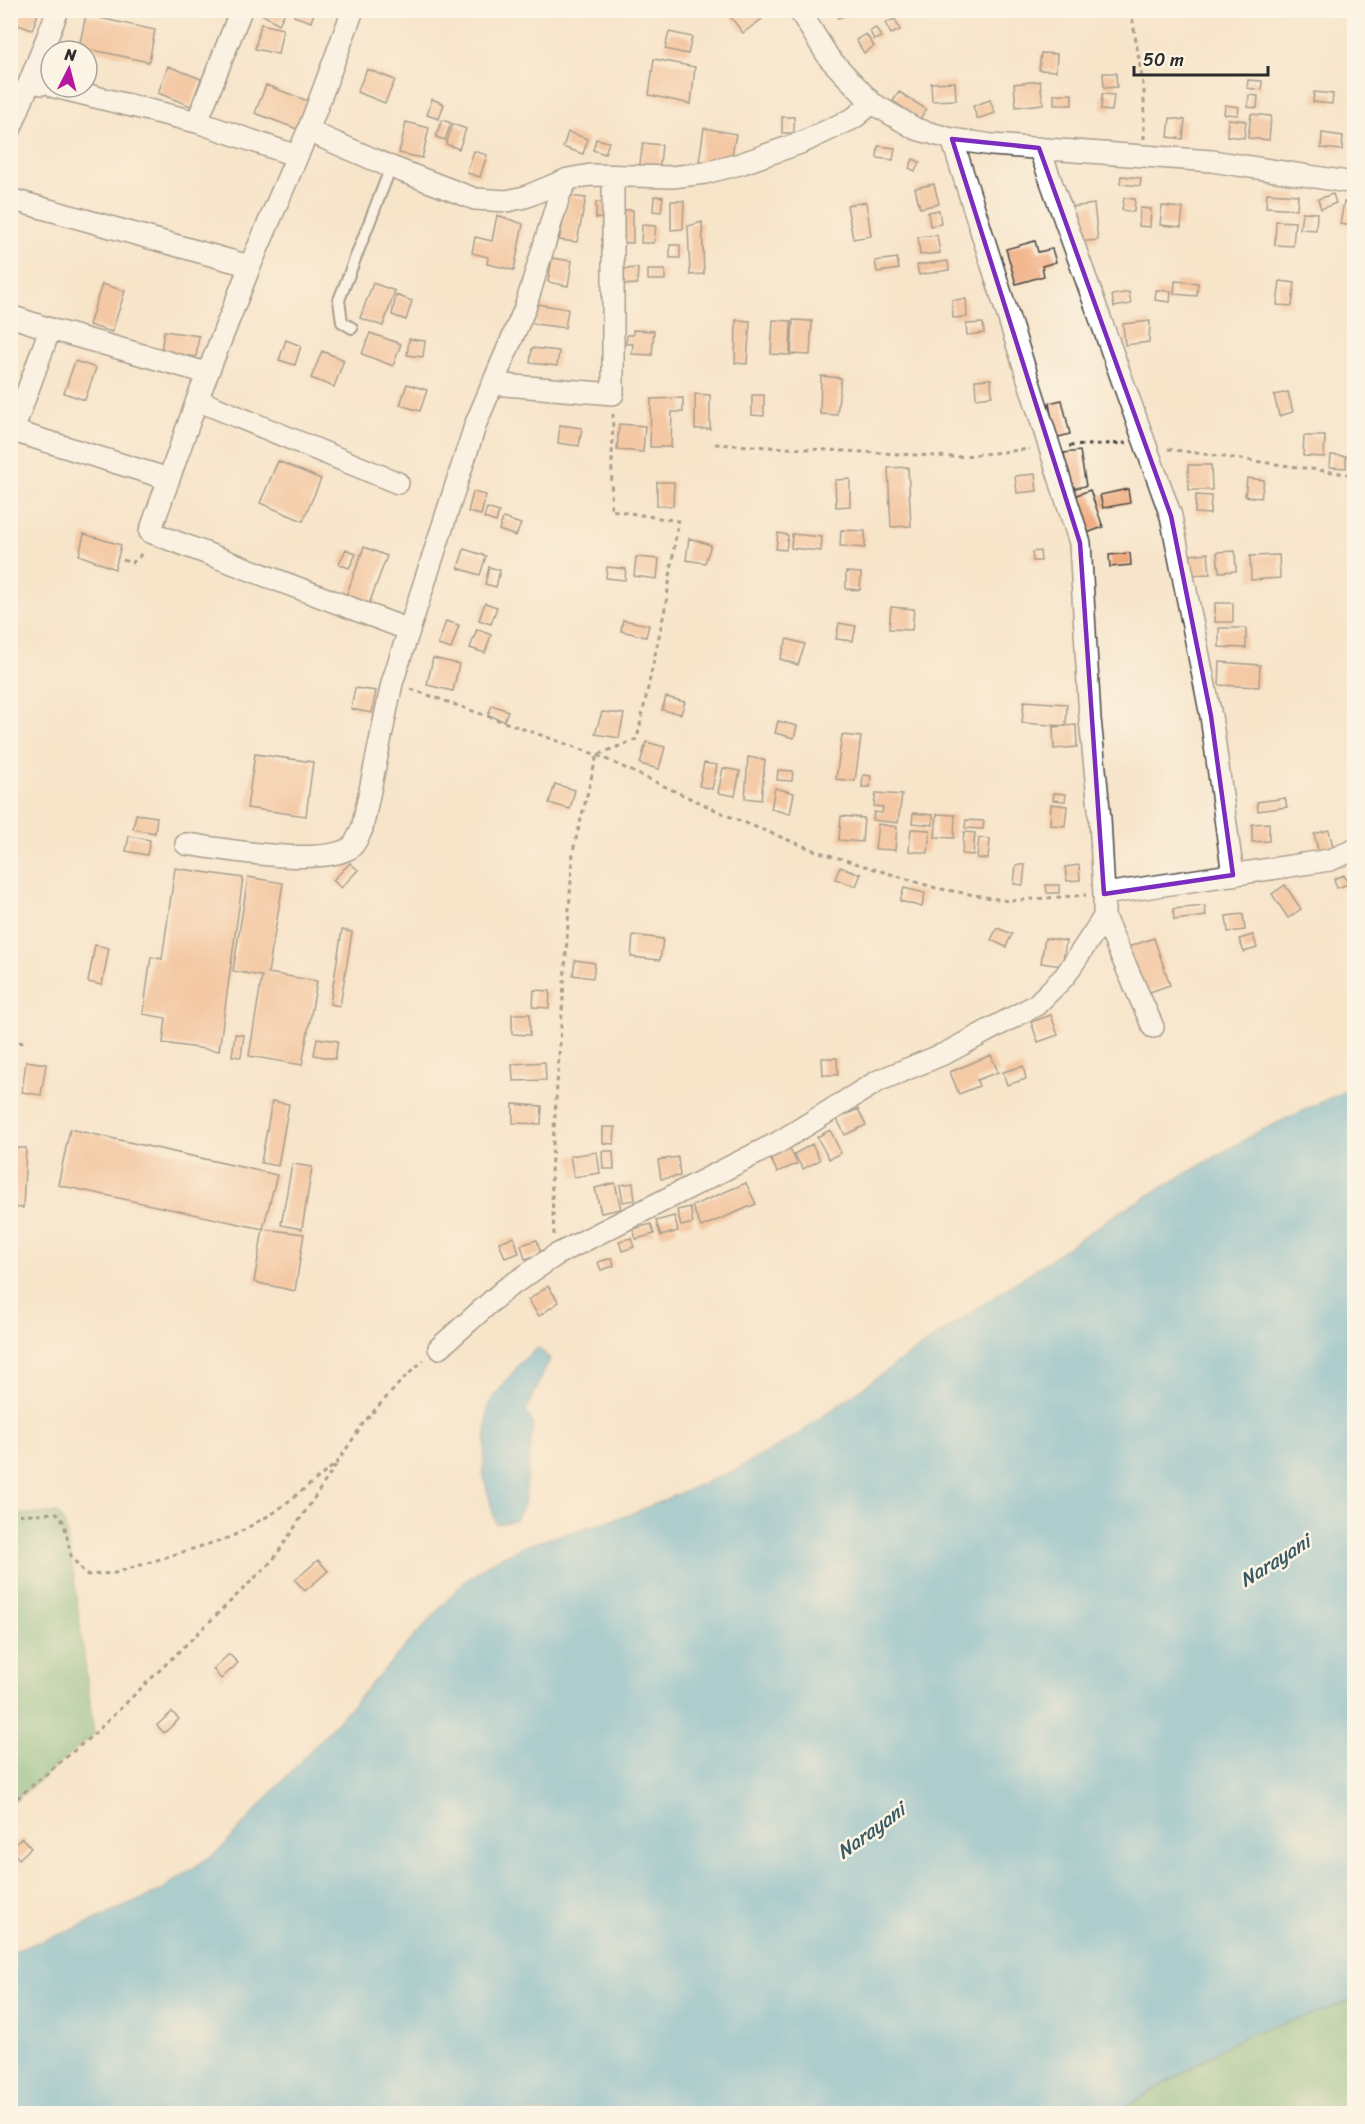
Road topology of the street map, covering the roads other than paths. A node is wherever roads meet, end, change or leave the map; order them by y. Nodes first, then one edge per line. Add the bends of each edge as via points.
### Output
1 (58, 10) edge
2 (241, 10) edge
3 (353, 10) edge
4 (800, 10) edge
5 (30, 81) junction
6 (39, 83) edge
7 (99, 98) edge
8 (872, 103) junction
9 (197, 122) junction
10 (10, 130) edge
11 (308, 131) junction
12 (952, 139) junction
13 (1039, 148) junction
14 (297, 156) junction
15 (391, 167) junction
16 (613, 176) junction
17 (568, 179) junction
18 (1354, 183) edge
19 (10, 199) edge
20 (250, 266) junction
21 (10, 316) edge
22 (352, 328) dead end
23 (50, 329) junction
24 (207, 373) junction
25 (492, 384) junction
26 (196, 400) junction
27 (169, 478) junction
28 (398, 483) dead end
29 (409, 630) junction
30 (186, 844) dead end
31 (1354, 850) edge
32 (1233, 875) junction
33 (1104, 894) junction
34 (1104, 918) junction
35 (1153, 1027) dead end
36 (439, 1347) road end

1 - 5 street
2 - 9 street
3 - 11 street
4 - 8 street via 829,58
5 - 6 street
5 - 10 street
7 - 9 street
8 - 12 street via 916,129
8 - 16 street via 854,118 803,142 740,164 672,177
9 - 14 street
11 - 14 street
11 - 15 street
12 - 13 street
12 - 33 street via 1080,543
13 - 18 street via 1212,161
13 - 32 street via 1171,516 1210,716
14 - 20 street
15 - 17 street via 475,199 507,201
15 - 22 lane via 339,300 342,322
16 - 17 street
16 - 25 street via 613,394
17 - 25 street via 560,193 525,308
19 - 20 street
20 - 24 street
21 - 23 street
23 - 24 street
23 - 27 street via 13,431
24 - 26 street
25 - 29 street
26 - 27 street
26 - 28 street
27 - 29 street via 150,532
29 - 30 street via 392,683 362,829 352,847 310,856
31 - 32 street via 1330,861
32 - 33 street
33 - 34 street
34 - 35 street
34 - 36 street via 1065,976 1036,1005 946,1053 878,1081 779,1142 556,1255 504,1290

